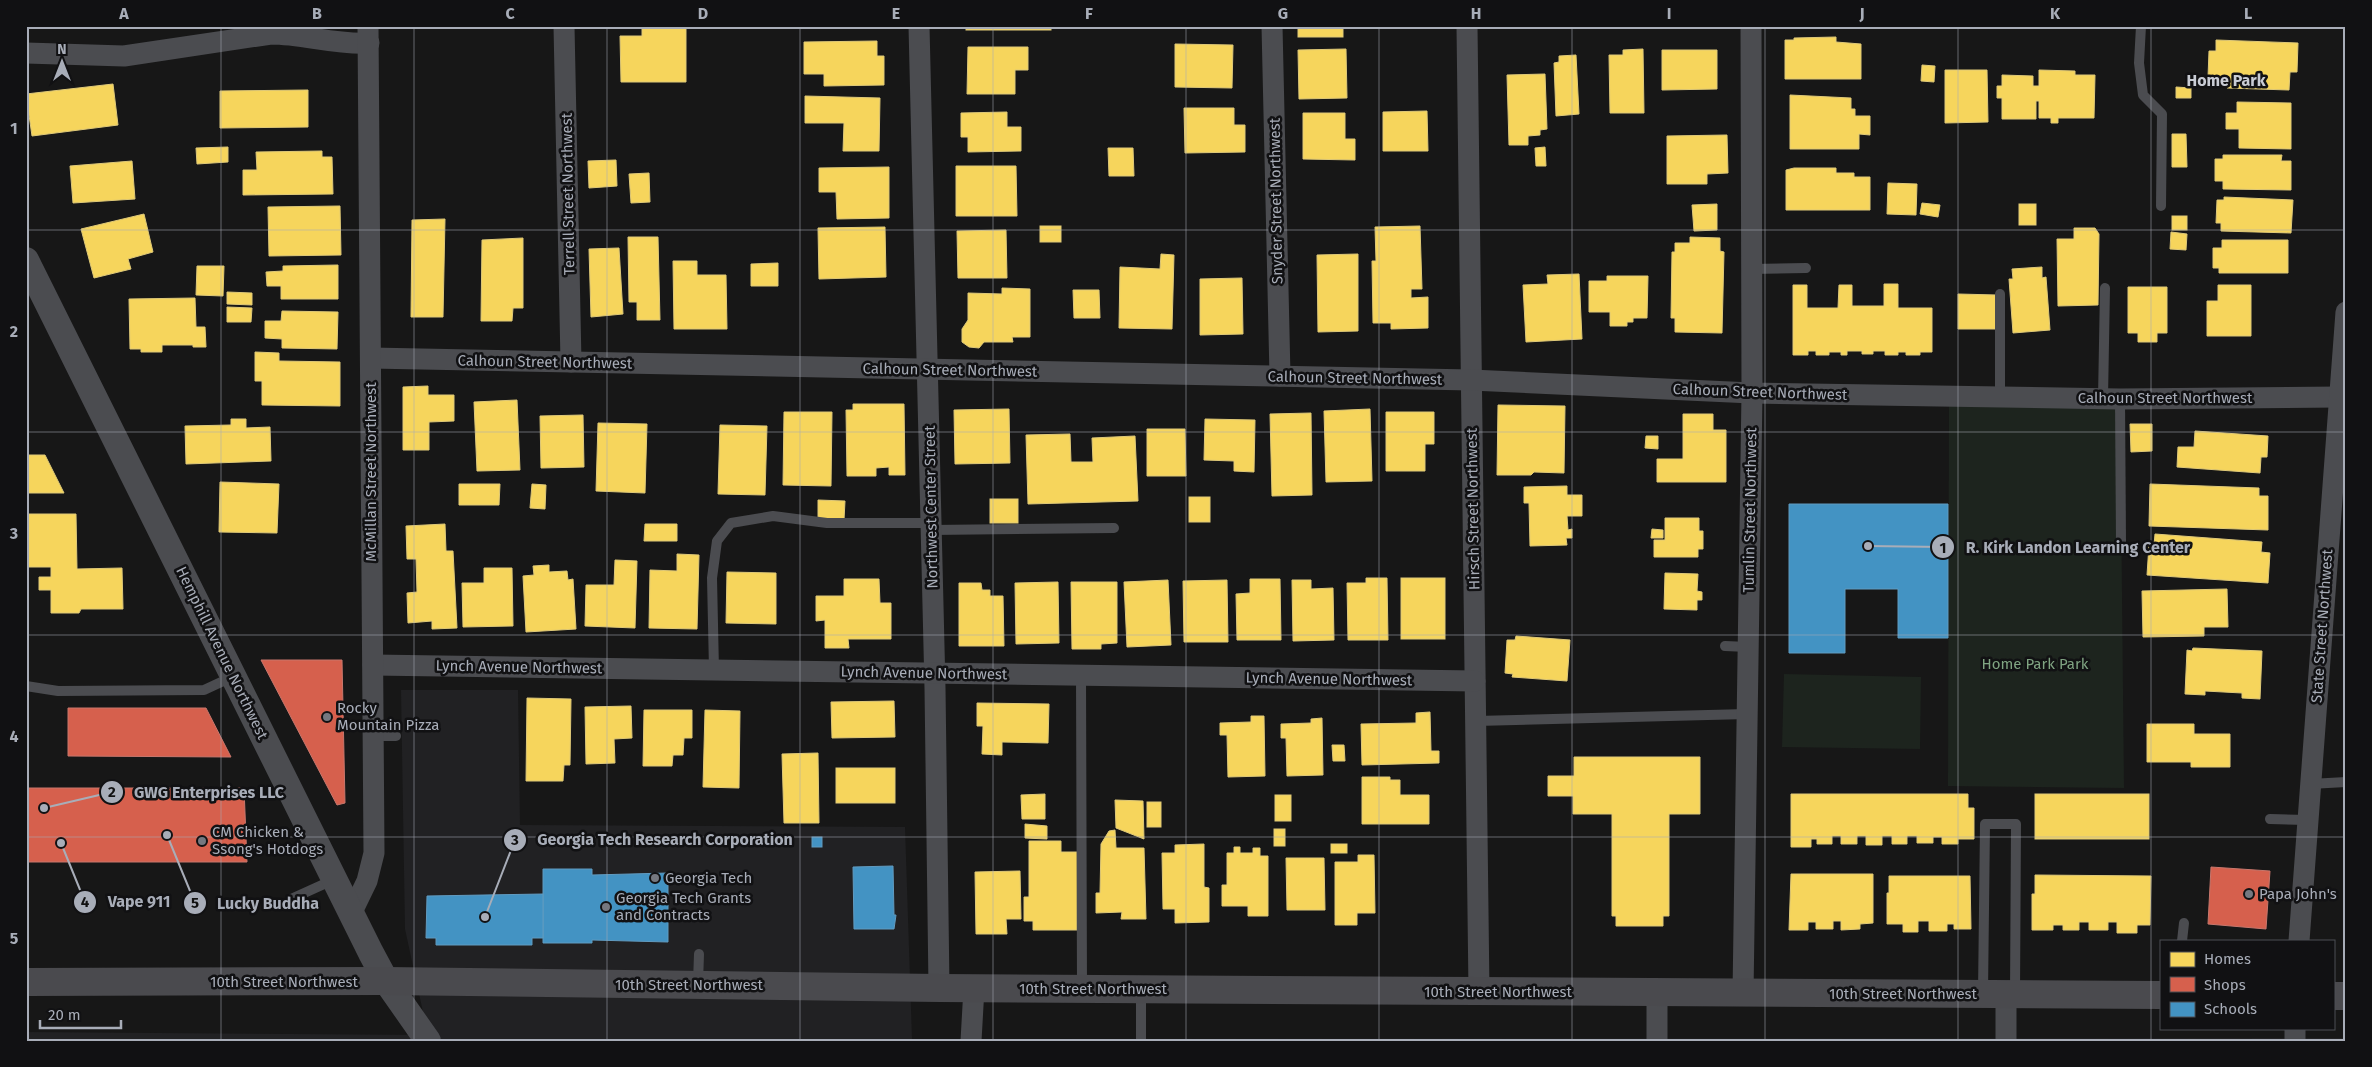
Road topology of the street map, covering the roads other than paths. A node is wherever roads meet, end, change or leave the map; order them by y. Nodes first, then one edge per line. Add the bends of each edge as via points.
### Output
1 (564, 26) edge
2 (919, 26) edge
3 (1272, 26) edge
4 (1751, 26) edge
5 (2141, 26) edge
6 (1468, 28) edge
7 (369, 35) edge
8 (26, 52) edge
9 (2161, 206) dead end
10 (26, 260) edge
11 (1806, 268) dead end
12 (1751, 269) junction
13 (2105, 288) dead end
14 (2000, 294) dead end
15 (2346, 312) edge
16 (370, 358) junction
17 (571, 362) junction
18 (928, 369) junction
19 (1280, 376) junction
20 (1471, 380) junction
21 (1752, 393) junction
22 (2000, 397) junction
23 (2339, 397) junction
24 (2111, 398) junction
25 (931, 527) junction
26 (1114, 528) dead end
27 (2121, 542) dead end
28 (2336, 568) edge
29 (1724, 646) dead end
30 (1748, 647) junction
31 (373, 665) junction
32 (714, 670) junction
33 (934, 673) junction
34 (1081, 676) junction
35 (233, 677) junction
36 (1475, 681) junction
37 (26, 686) edge
38 (1747, 714) junction
39 (1476, 721) junction
40 (373, 736) junction
41 (396, 736) dead end
42 (2346, 782) edge
43 (2310, 784) junction
44 (2270, 819) dead end
45 (2307, 820) junction
46 (334, 879) junction
47 (291, 899) dead end
48 (351, 914) junction
49 (2184, 923) dead end
50 (2182, 940) edge
51 (2299, 940) edge
52 (699, 954) dead end
53 (26, 982) edge
54 (386, 982) junction
55 (698, 984) junction
56 (939, 988) junction
57 (974, 988) junction
58 (1082, 989) junction
59 (1142, 990) junction
60 (1478, 992) junction
61 (1657, 993) junction
62 (1744, 994) junction
63 (2001, 994) junction
64 (2160, 995) edge
65 (428, 1041) edge
66 (971, 1041) edge
67 (1141, 1041) edge
68 (1657, 1041) edge
69 (2006, 1041) edge

1 - 17 street, Terrell Street Northwest
2 - 18 street, Northwest Center Street
3 - 19 street, Snyder Street Northwest
4 - 12 street, Tumlin Street Northwest
5 - 9 lane via 2139,63 2142,95 2162,114
6 - 20 street, Hirsch Street Northwest
7 - 8 street via 348,44 271,34 124,56
7 - 16 street, McMillan Street Northwest
10 - 35 street, Hemphill Avenue Northwest
11 - 12 lane
12 - 21 street, Tumlin Street Northwest
13 - 24 lane
14 - 22 lane
15 - 23 street, State Street Northwest
16 - 17 street, Calhoun Street Northwest
16 - 31 street, McMillan Street Northwest
17 - 18 street, Calhoun Street Northwest
18 - 19 street, Calhoun Street Northwest
18 - 25 street, Northwest Center Street
19 - 20 street, Calhoun Street Northwest
20 - 21 street, Calhoun Street Northwest
20 - 36 street, Hirsch Street Northwest
21 - 22 street, Calhoun Street Northwest
21 - 30 street, Tumlin Street Northwest
22 - 24 street, Calhoun Street Northwest
23 - 24 street, Calhoun Street Northwest
23 - 28 street, State Street Northwest
24 - 27 lane
25 - 26 lane
25 - 32 lane via 827,523 773,516 731,523 717,541 712,578
25 - 33 street, Northwest Center Street
28 - 43 street, State Street Northwest
29 - 30 lane
30 - 38 street, Tumlin Street Northwest
31 - 32 street, Lynch Avenue Northwest
31 - 40 street, McMillan Street Northwest
32 - 33 street, Lynch Avenue Northwest
33 - 34 street, Lynch Avenue Northwest
33 - 56 street, Northwest Center Street
34 - 36 street, Lynch Avenue Northwest
34 - 58 lane
35 - 37 lane via 204,690 58,691
35 - 46 street, Hemphill Avenue Northwest
36 - 39 street, Hirsch Street Northwest
38 - 39 lane
38 - 62 street, Tumlin Street Northwest
39 - 60 street, Hirsch Street Northwest
40 - 41 lane
40 - 48 street, McMillan Street Northwest via 374,853 367,881
42 - 43 lane
43 - 45 street, State Street Northwest
44 - 45 lane
45 - 51 street, State Street Northwest
46 - 47 lane
46 - 48 street, Hemphill Avenue Northwest
48 - 54 street, Hemphill Avenue Northwest
49 - 50 lane
52 - 55 lane
53 - 54 main road, 10th Street Northwest
54 - 55 main road, 10th Street Northwest
54 - 65 street, Hemphill Avenue Northwest
55 - 56 main road, 10th Street Northwest
56 - 57 main road, 10th Street Northwest
57 - 58 main road, 10th Street Northwest
57 - 66 street
58 - 59 main road, 10th Street Northwest
59 - 60 main road, 10th Street Northwest
59 - 67 lane
60 - 61 main road, 10th Street Northwest
61 - 62 main road, 10th Street Northwest
61 - 68 street
62 - 63 main road, 10th Street Northwest
63 - 63 lane via 2016,824 1985,824
63 - 64 main road, 10th Street Northwest
63 - 69 street

